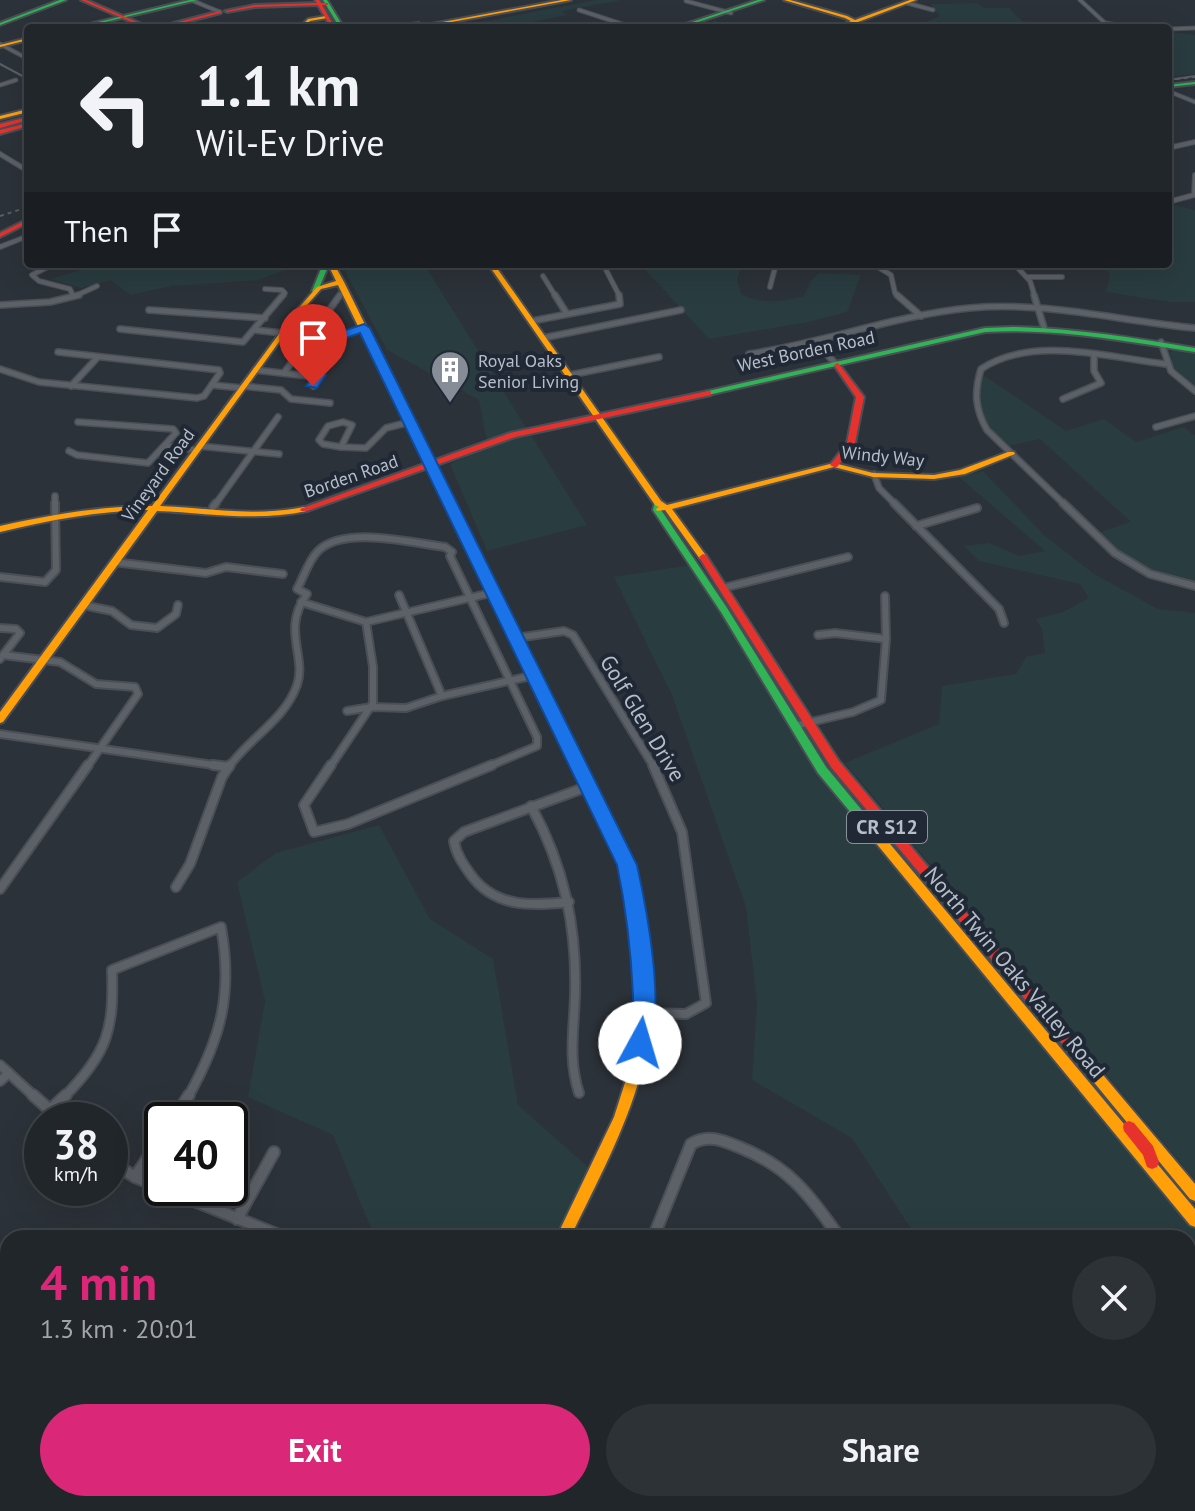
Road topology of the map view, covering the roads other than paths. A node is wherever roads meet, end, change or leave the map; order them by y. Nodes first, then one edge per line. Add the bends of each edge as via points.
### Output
1 (64, 0) edge
2 (83, 0) edge
3 (91, 0) edge
4 (184, 0) edge
5 (194, 0) edge
6 (569, 0) edge
7 (772, 0) edge
8 (786, 0) edge
9 (1080, 0) edge
10 (686, 1) edge
11 (910, 1) edge
12 (759, 2) edge
13 (324, 5) edge
14 (581, 5) edge
15 (933, 10) dead end
16 (224, 11) junction
17 (518, 12) junction
18 (728, 12) junction
19 (123, 16) junction
20 (468, 18) junction
21 (855, 21) junction
22 (0, 24) edge
23 (86, 24) edge
24 (92, 24) edge
25 (144, 24) edge
26 (170, 24) edge
27 (178, 24) edge
28 (304, 24) edge
29 (331, 24) edge
30 (339, 24) edge
31 (419, 24) edge
32 (434, 24) edge
33 (451, 24) edge
34 (462, 24) edge
35 (625, 24) edge
36 (689, 24) edge
37 (696, 24) edge
38 (847, 24) edge
39 (860, 24) edge
40 (1110, 24) edge
41 (1195, 28) edge
42 (1172, 29) edge
43 (24, 39) edge
44 (1, 45) edge
45 (24, 57) edge
46 (16, 80) dead end
47 (1195, 83) edge
48 (0, 85) edge
49 (1172, 88) edge
50 (1172, 91) edge
51 (1195, 102) edge
52 (24, 115) edge
53 (0, 122) edge
54 (24, 125) edge
55 (0, 132) edge
56 (1195, 142) edge
57 (1172, 147) edge
58 (0, 154) edge
59 (24, 169) edge
60 (1195, 175) edge
61 (1172, 201) edge
62 (24, 219) edge
63 (24, 220) edge
64 (0, 228) edge
65 (0, 235) edge
66 (24, 238) edge
67 (0, 247) edge
68 (45, 268) edge
69 (327, 268) edge
70 (332, 268) edge
71 (494, 268) edge
72 (605, 268) edge
73 (775, 268) edge
74 (880, 268) edge
75 (1018, 268) edge
76 (543, 276) dead end
77 (1028, 277) junction
78 (1062, 277) dead end
79 (341, 282) junction
80 (97, 286) dead end
81 (770, 287) dead end
82 (265, 289) dead end
83 (315, 291) junction
84 (340, 295) dead end
85 (73, 296) junction
86 (3, 305) edge
87 (1037, 306) junction
88 (149, 310) dead end
89 (681, 310) dead end
90 (298, 312) junction
91 (326, 314) junction
92 (567, 314) junction
93 (0, 315) edge
94 (921, 316) junction
95 (265, 318) junction
96 (532, 321) junction
97 (1044, 326) junction
98 (364, 328) junction
99 (1195, 328) edge
100 (120, 329) dead end
101 (254, 330) junction
102 (282, 333) junction
103 (543, 338) junction
104 (815, 342) junction
105 (1161, 344) junction
106 (1195, 348) edge
107 (58, 352) dead end
108 (749, 354) dead end
109 (1094, 356) junction
110 (659, 357) dead end
111 (97, 358) junction
112 (836, 363) junction
113 (1165, 364) junction
114 (0, 369) edge
115 (255, 370) junction
116 (284, 373) junction
117 (570, 375) junction
118 (308, 376) dead end
119 (212, 385) junction
120 (71, 386) junction
121 (313, 386) dead end
122 (242, 387) junction
123 (1195, 391) edge
124 (1063, 399) dead end
125 (330, 403) dead end
126 (597, 414) junction
127 (1195, 416) edge
128 (278, 417) dead end
129 (78, 422) dead end
130 (410, 422) junction
131 (1156, 427) dead end
132 (165, 446) junction
133 (341, 447) junction
134 (198, 448) junction
135 (69, 451) dead end
136 (254, 452) junction
137 (279, 454) dead end
138 (1011, 454) junction
139 (431, 463) junction
140 (834, 465) junction
141 (874, 474) junction
142 (55, 496) dead end
143 (213, 507) dead end
144 (660, 507) junction
145 (154, 508) junction
146 (977, 508) dead end
147 (57, 512) junction
148 (0, 523) edge
149 (916, 526) junction
150 (0, 529) edge
151 (848, 557) dead end
152 (114, 562) junction
153 (283, 574) dead end
154 (0, 577) edge
155 (1195, 586) edge
156 (723, 588) junction
157 (495, 592) junction
158 (399, 595) dead end
159 (885, 596) dead end
160 (470, 598) junction
161 (301, 602) junction
162 (83, 605) junction
163 (178, 605) dead end
164 (406, 614) junction
165 (366, 622) junction
166 (1004, 623) dead end
167 (0, 628) edge
168 (818, 635) dead end
169 (516, 638) junction
170 (886, 639) junction
171 (2, 657) edge
172 (44, 660) junction
173 (535, 675) junction
174 (510, 681) junction
175 (442, 696) junction
176 (372, 707) junction
177 (347, 711) dead end
178 (0, 719) edge
179 (808, 723) junction
180 (794, 726) junction
181 (0, 734) edge
182 (98, 748) junction
183 (229, 767) junction
184 (589, 786) junction
185 (531, 806) junction
186 (176, 887) dead end
187 (0, 889) edge
188 (569, 902) junction
189 (645, 1013) junction
190 (1044, 1039) junction
191 (0, 1065) edge
192 (9, 1073) junction
193 (0, 1081) edge
194 (579, 1093) dead end
195 (41, 1102) edge
196 (58, 1102) edge
197 (182, 1102) edge
198 (1120, 1105) junction
199 (274, 1152) dead end
200 (144, 1163) edge
201 (128, 1173) edge
202 (1157, 1175) junction
203 (135, 1177) junction
204 (1195, 1194) edge
205 (237, 1219) junction
206 (1195, 1220) edge
207 (265, 1230) edge
208 (567, 1230) edge
209 (656, 1230) edge
210 (830, 1230) edge

1 - 22 main road
2 - 19 main road
3 - 19 main road
4 - 19 main road
5 - 16 street
5 - 16 street
5 - 19 main road
6 - 20 main road
7 - 12 main road
8 - 21 main road
9 - 40 street
10 - 18 street
11 - 15 street
11 - 21 main road
12 - 18 main road
13 - 16 main road
13 - 28 main road
13 - 29 main road
13 - 30 main road
14 - 17 main road
14 - 35 street
16 - 26 main road
16 - 27 main road
17 - 33 main road
17 - 34 main road
18 - 36 main road
18 - 37 main road
19 - 23 main road
19 - 24 main road
19 - 25 main road
20 - 31 main road
20 - 32 main road
21 - 38 main road
21 - 39 main road
41 - 42 street
43 - 44 main road
44 - 45 street
46 - 48 street
47 - 49 main road
50 - 51 street
52 - 53 main road
54 - 55 main road
56 - 57 street
58 - 59 street
60 - 61 street via 1194,195
62 - 64 main road
63 - 65 main road
66 - 67 street
68 - 85 street via 32,275 70,289
69 - 83 main road, Vineyard Road
70 - 79 main road
71 - 96 main road, North Twin Oaks Valley Road / CR S12
72 - 92 street via 620,304
73 - 81 street
74 - 94 street via 891,275 895,293
75 - 77 street
76 - 92 street
77 - 78 street
77 - 87 street
79 - 83 main road
79 - 98 main road
80 - 85 street
82 - 95 street via 286,291
83 - 90 main road, Vineyard Road
84 - 91 street
85 - 86 street
86 - 93 street
87 - 94 street
87 - 97 street
87 - 99 street
88 - 95 street
89 - 103 street
90 - 91 street
90 - 102 main road, Vineyard Road
91 - 116 street
92 - 96 street
94 - 104 street
95 - 101 street
96 - 103 main road, North Twin Oaks Valley Road / CR S12
97 - 105 main road, West Borden Road
97 - 112 main road, West Borden Road via 969,332
98 - 121 street via 339,336 315,373 320,375
98 - 130 main road
100 - 101 street via 237,342 247,340
101 - 102 street
102 - 115 main road, Vineyard Road
103 - 117 main road, North Twin Oaks Valley Road / CR S12
104 - 108 street
104 - 112 street
105 - 106 main road, West Borden Road
105 - 113 street
107 - 111 street
109 - 113 street
109 - 124 street via 1101,383
109 - 138 street via 1035,352 996,360 979,372 979,417
110 - 117 street
111 - 119 street via 219,370
111 - 120 street
112 - 126 main road, West Borden Road
112 - 140 main road via 860,397 849,448
113 - 123 street via 1172,376
114 - 120 street
115 - 116 street
115 - 122 main road, Vineyard Road
116 - 118 street
117 - 126 main road, North Twin Oaks Valley Road / CR S12
119 - 120 street via 197,398
119 - 122 street
122 - 125 street via 281,390 291,399
122 - 134 main road, Vineyard Road
126 - 139 main road, Borden Road via 488,440
126 - 144 main road, North Twin Oaks Valley Road / CR S12
127 - 131 street
128 - 136 street
129 - 132 street via 173,429 176,433
130 - 133 street via 386,428 369,447
130 - 139 main road
132 - 134 street
132 - 135 street via 148,463
133 - 133 street via 319,440 334,423 352,425
134 - 136 street
134 - 145 main road, Vineyard Road
136 - 137 street
136 - 143 street
138 - 141 main road, Windy Way via 947,476
138 - 155 street via 1115,553 1150,574
139 - 145 main road, Borden Road via 284,514 234,517
139 - 157 main road
140 - 141 main road, Windy Way
140 - 144 main road, Windy Way
141 - 149 street via 879,488
142 - 147 street
144 - 156 main road, North Twin Oaks Valley Road / CR S12
144 - 180 main road, North Twin Oaks Valley Road / CR S12
145 - 147 main road, Borden Road
145 - 152 main road, Vineyard Road
146 - 149 street
147 - 148 main road, Borden Road
147 - 150 main road, Borden Road
147 - 154 street via 58,562 49,580
149 - 166 street via 999,609
151 - 156 street
152 - 153 street via 206,573 226,567
152 - 162 main road, Vineyard Road
156 - 179 main road, North Twin Oaks Valley Road / CR S12
157 - 160 street
157 - 169 main road
158 - 164 street
159 - 170 street
160 - 161 street via 452,552 445,547 347,537 317,551 297,589 307,594
160 - 164 street
160 - 174 street
161 - 165 street
161 - 183 street via 293,637 297,686 267,731
162 - 163 street via 112,611 131,625 157,628 176,614
162 - 172 main road, Vineyard Road
164 - 165 street
164 - 175 street
165 - 176 street
167 - 171 street via 20,633
168 - 170 street
169 - 173 main road
169 - 189 street, Golf Glen Drive via 564,631 573,635 657,772 682,832 706,1003 689,1015
170 - 179 street via 881,700
171 - 172 street
172 - 178 main road, Vineyard Road
172 - 182 street via 70,666 96,684 135,687 138,694
173 - 174 street
173 - 184 main road
174 - 175 street
174 - 176 street via 537,746 348,824 314,832 304,805
175 - 176 street via 406,708
176 - 177 street
179 - 180 street
179 - 198 main road, North Twin Oaks Valley Road / CR S12 via 835,764
180 - 190 main road, North Twin Oaks Valley Road / CR S12 via 822,770
181 - 182 street
182 - 183 street
182 - 187 street
183 - 186 street
184 - 185 street
184 - 189 main road via 627,865
185 - 188 street via 557,855
185 - 188 street via 464,832 454,841 454,850 475,883 494,898 510,905
188 - 194 street via 575,996 570,1072
189 - 208 main road via 635,1073 619,1121
190 - 198 main road via 1064,1051 1103,1096
190 - 202 main road, North Twin Oaks Valley Road / CR S12
191 - 192 street
192 - 193 street
192 - 195 street
196 - 197 street via 90,1070 102,1048 113,1015 112,970 221,927 229,959 224,1019
198 - 202 main road via 1121,1117 1148,1151
198 - 204 main road, North Twin Oaks Valley Road / CR S12
199 - 205 street
200 - 203 street
201 - 203 street
202 - 206 main road, North Twin Oaks Valley Road / CR S12
203 - 205 street
205 - 207 street
209 - 210 street via 691,1144 701,1137 770,1158 803,1186

